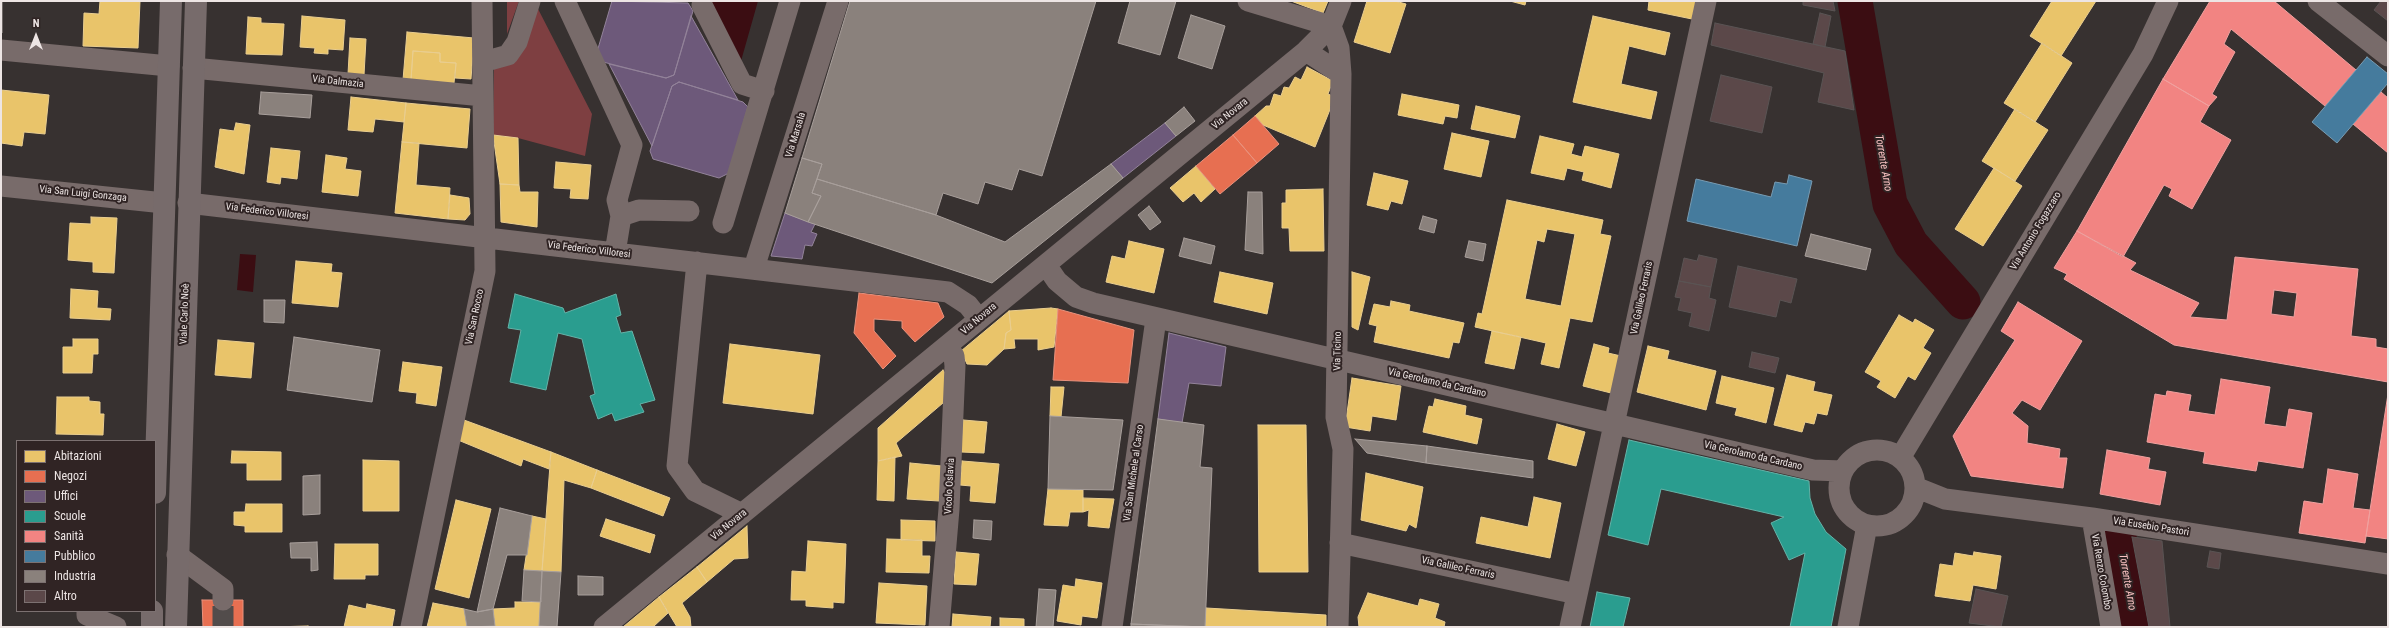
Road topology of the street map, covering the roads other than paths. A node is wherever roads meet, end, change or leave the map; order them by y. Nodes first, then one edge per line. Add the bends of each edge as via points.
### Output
1 (171, 1) edge
2 (196, 1) edge
3 (482, 1) edge
4 (530, 1) edge
5 (564, 1) edge
6 (790, 1) edge
7 (838, 1) edge
8 (1248, 1) edge
9 (1341, 1) edge
10 (1706, 1) edge
11 (2168, 1) edge
12 (2318, 1) edge
13 (702, 6) dead end
14 (1331, 26) junction
15 (1, 50) edge
16 (1306, 51) junction
17 (2388, 56) edge
18 (483, 62) junction
19 (169, 66) junction
20 (193, 68) junction
21 (1341, 74) junction
22 (764, 91) junction
23 (483, 96) junction
24 (1, 186) edge
25 (164, 203) junction
26 (188, 203) junction
27 (689, 211) dead end
28 (621, 216) junction
29 (723, 223) dead end
30 (485, 238) junction
31 (615, 253) junction
32 (697, 262) junction
33 (1046, 265) junction
34 (754, 268) junction
35 (979, 319) junction
36 (1156, 319) junction
37 (947, 346) junction
38 (1338, 360) junction
39 (1615, 424) junction
40 (1900, 458) junction
41 (156, 461) edge
42 (1843, 471) junction
43 (1915, 487) junction
44 (742, 514) junction
45 (2092, 518) junction
46 (1867, 525) junction
47 (1340, 543) junction
48 (2388, 553) edge
49 (177, 555) junction
50 (2388, 564) edge
51 (1576, 594) junction
52 (223, 600) tunnel mouth
53 (87, 612) edge
54 (152, 612) edge
55 (116, 627) edge
56 (152, 627) edge
57 (176, 627) edge
58 (411, 627) edge
59 (604, 627) edge
60 (939, 627) edge
61 (1112, 627) edge
62 (1338, 627) edge
63 (1570, 627) edge
64 (1848, 627) edge
65 (2111, 627) edge

1 - 19 main road
2 - 20 main road, Viale Carlo Noè
3 - 18 street, Via San Rocco
4 - 18 street via 517,42 508,55
5 - 28 street via 632,145 617,200
6 - 22 street
7 - 34 street, Via Marsala
8 - 14 street
9 - 14 street, Via Novara
10 - 39 street, Via Galileo Ferraris
11 - 40 street, Via Antonio Fogazzaro via 2143,54
12 - 17 street
13 - 22 street via 742,84
14 - 16 street, Via Novara
14 - 21 street, Via Ticino via 1339,48
15 - 19 street
16 - 21 street
16 - 33 street, Via Novara
18 - 23 street, Via San Rocco
19 - 25 main road
20 - 23 street, Via Dalmazia
20 - 26 main road, Viale Carlo Noè
21 - 38 street, Via Ticino
22 - 29 street
23 - 30 street, Via San Rocco
24 - 25 street, Via San Luigi Gonzaga
25 - 41 main road
26 - 30 street, Via Federico Villoresi
26 - 49 main road, Viale Carlo Noè
27 - 28 street via 639,210
28 - 31 street
30 - 31 street, Via Federico Villoresi
30 - 58 street, Via San Rocco via 485,271
31 - 32 street, Via Federico Villoresi
32 - 34 street, Via Federico Villoresi
32 - 44 street via 677,466 695,491
33 - 35 street, Via Novara
33 - 36 street, Via Gerolamo da Cardano via 1057,281 1076,297
34 - 35 street, Via Federico Villoresi via 948,292 968,305
35 - 37 street, Via Novara
36 - 38 street, Via Gerolamo da Cardano
36 - 61 street, Via San Michele al Carso
37 - 44 street, Via Novara
37 - 60 street, Vicolo Oslavia via 954,356 955,366 949,509
38 - 39 street, Via Gerolamo da Cardano
38 - 47 street, Via Ticino via 1336,417 1343,449
39 - 42 street, Via Gerolamo da Cardano via 1812,470
39 - 51 street, Via Galileo Ferraris
40 - 42 street via 1880,450 1869,451 1849,462
40 - 43 street via 1911,471
42 - 46 street via 1838,484 1839,497 1845,510 1854,520
43 - 45 street, Via Eusebio Pastori via 1945,499
43 - 46 street via 1913,501 1906,513 1895,522 1881,526
43 - 48 street via 2072,506
44 - 59 street, Via Novara
45 - 50 street, Via Eusebio Pastori
45 - 65 street, Via Renzo Colombo
46 - 64 street
47 - 51 street, Via Galileo Ferraris
47 - 62 street, Via Ticino
49 - 52 street via 223,589
49 - 57 main road, Viale Carlo Noè
51 - 63 street, Via Galileo Ferraris
53 - 55 street via 87,615
54 - 56 main road

